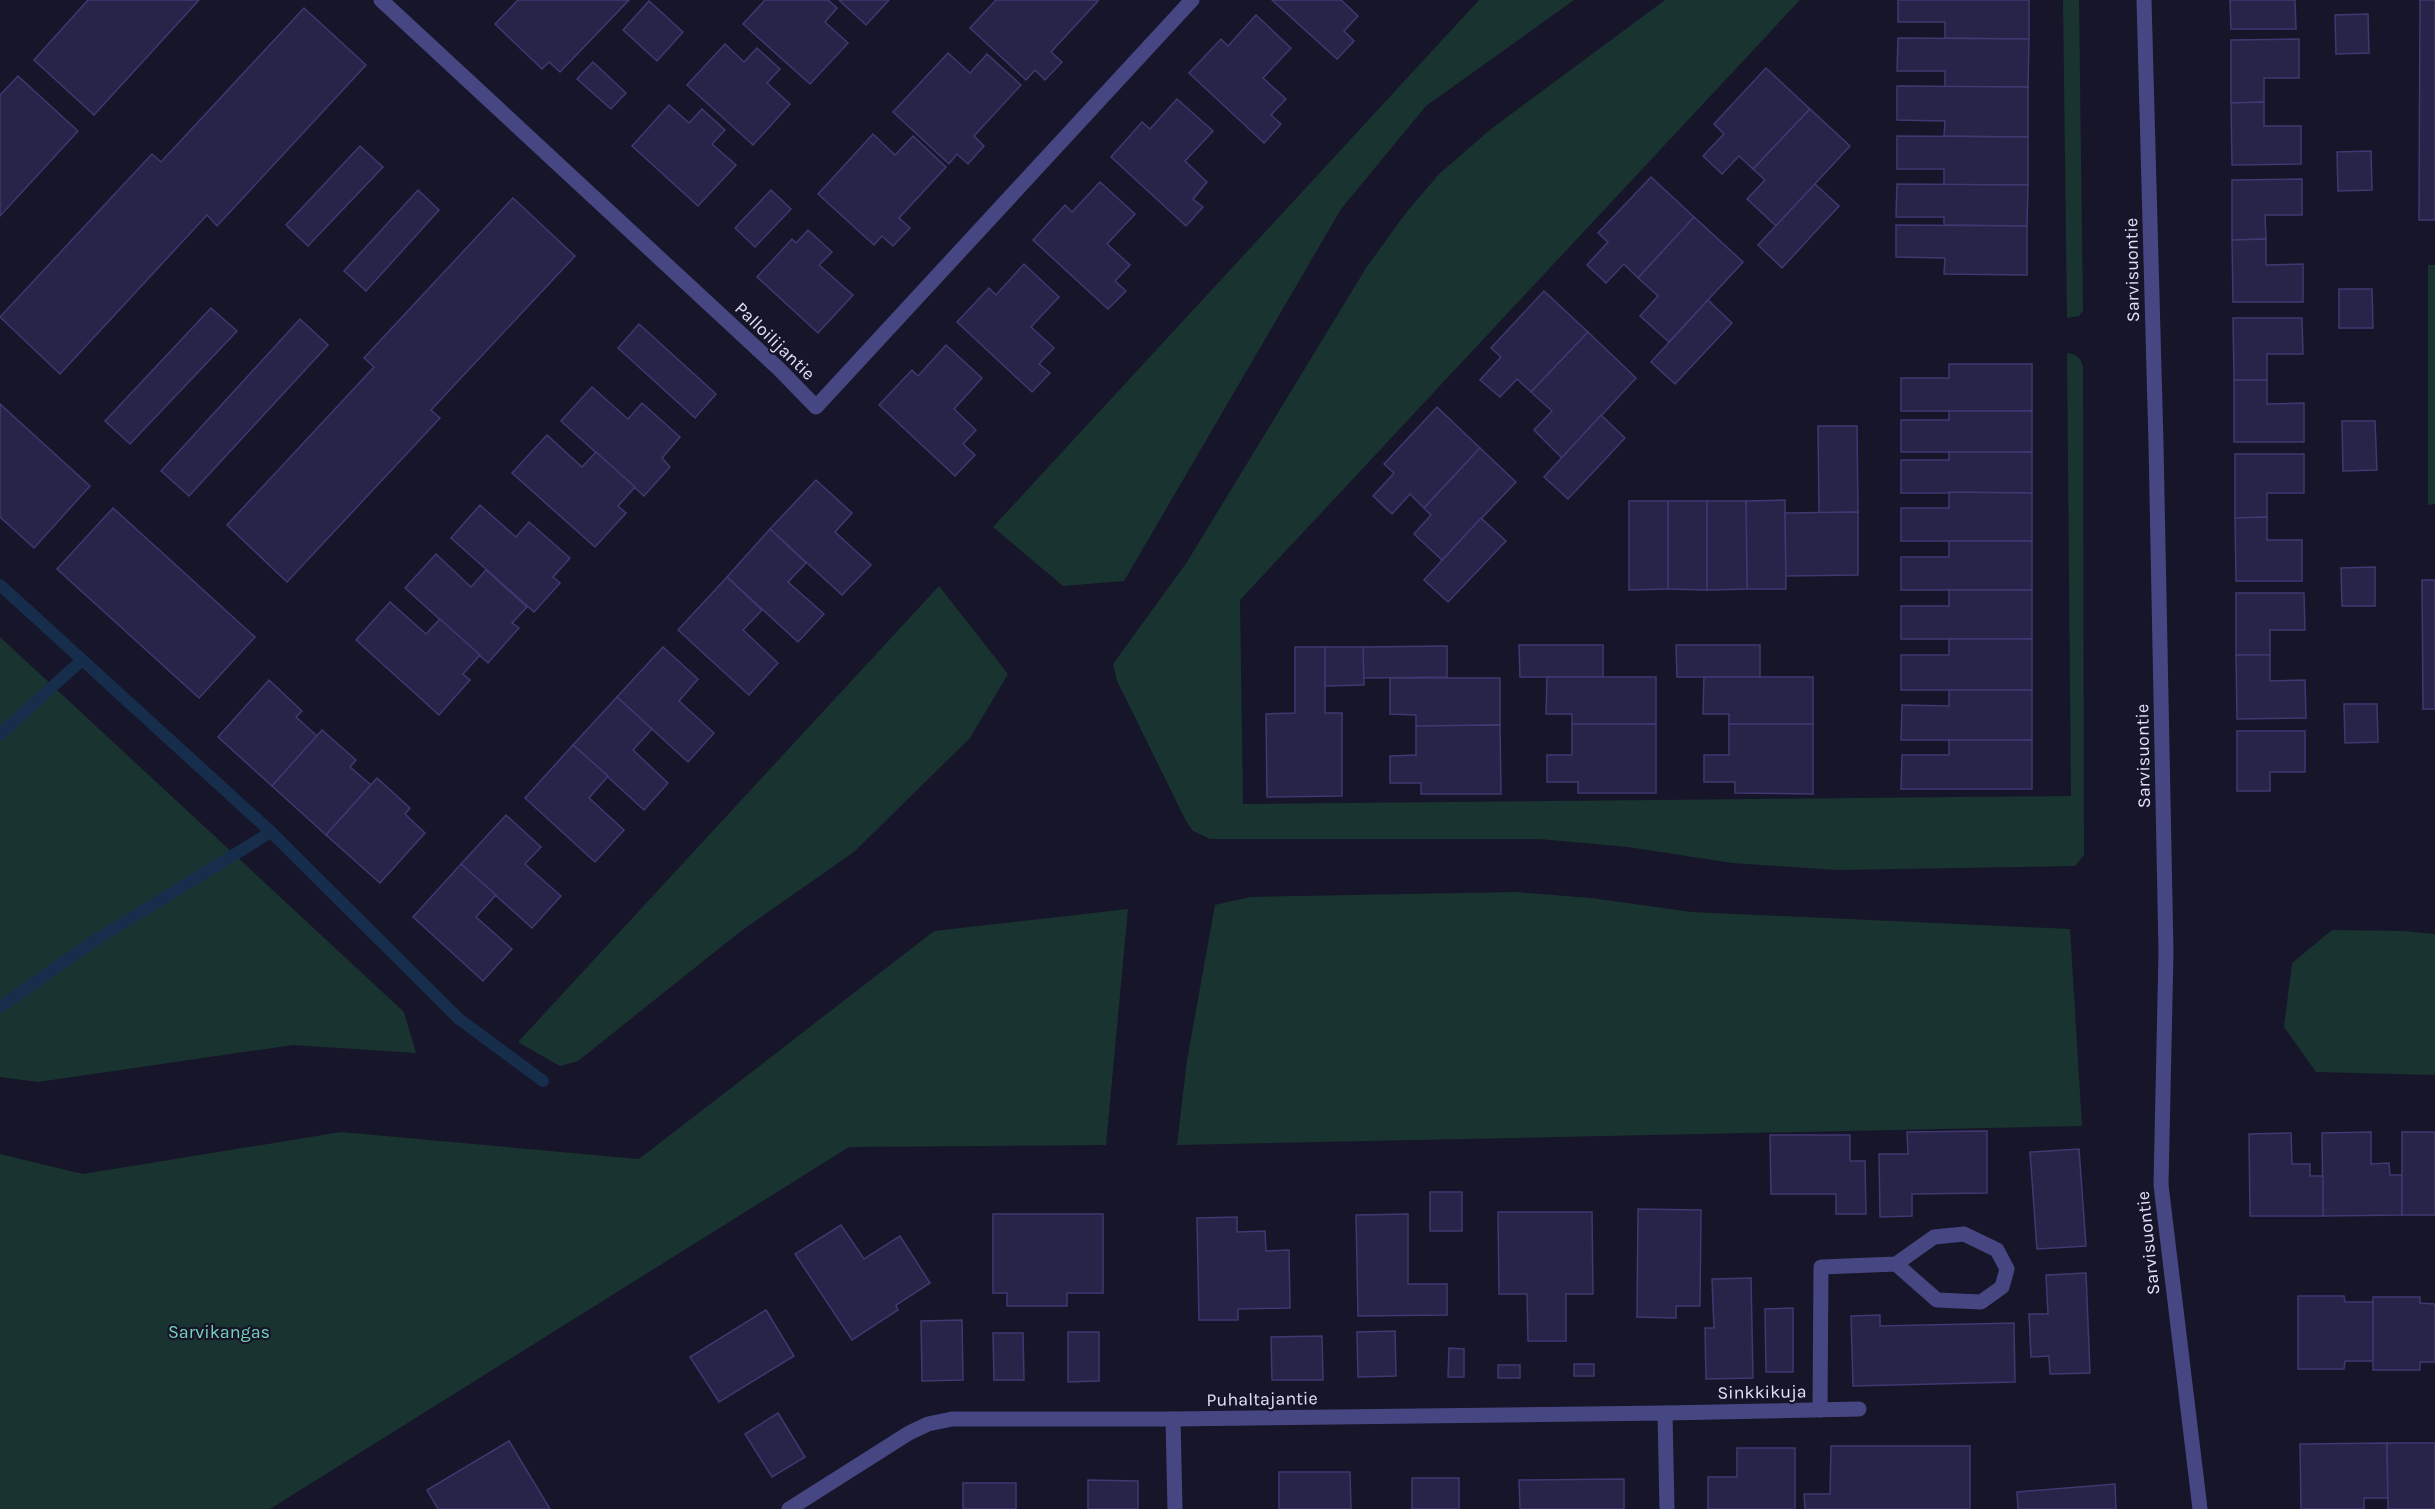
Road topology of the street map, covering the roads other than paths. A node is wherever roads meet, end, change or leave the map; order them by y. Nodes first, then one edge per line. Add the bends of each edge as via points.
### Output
1 (381, 0) edge
2 (1192, 0) edge
3 (2144, 0) edge
4 (1896, 1264) junction
5 (1859, 1409) dead end
6 (1820, 1410) junction
7 (1665, 1413) junction
8 (1173, 1419) junction
9 (789, 1509) edge
10 (1175, 1509) edge
11 (1668, 1509) edge
12 (2200, 1509) edge

1 - 2 street, Palloilijantie via 816,407
3 - 12 street, Sarvisuontie via 2166,952 2161,1185
4 - 4 street via 1937,1300 1981,1302 2002,1287 2007,1269 1997,1251 1964,1234 1934,1237
4 - 6 street via 1821,1267
5 - 6 street, Sinkkikuja
6 - 7 street, Sinkkikuja
7 - 8 street, Puhaltajantie
7 - 11 street
8 - 9 street, Puhaltajantie via 952,1419 928,1424 909,1432
8 - 10 street

